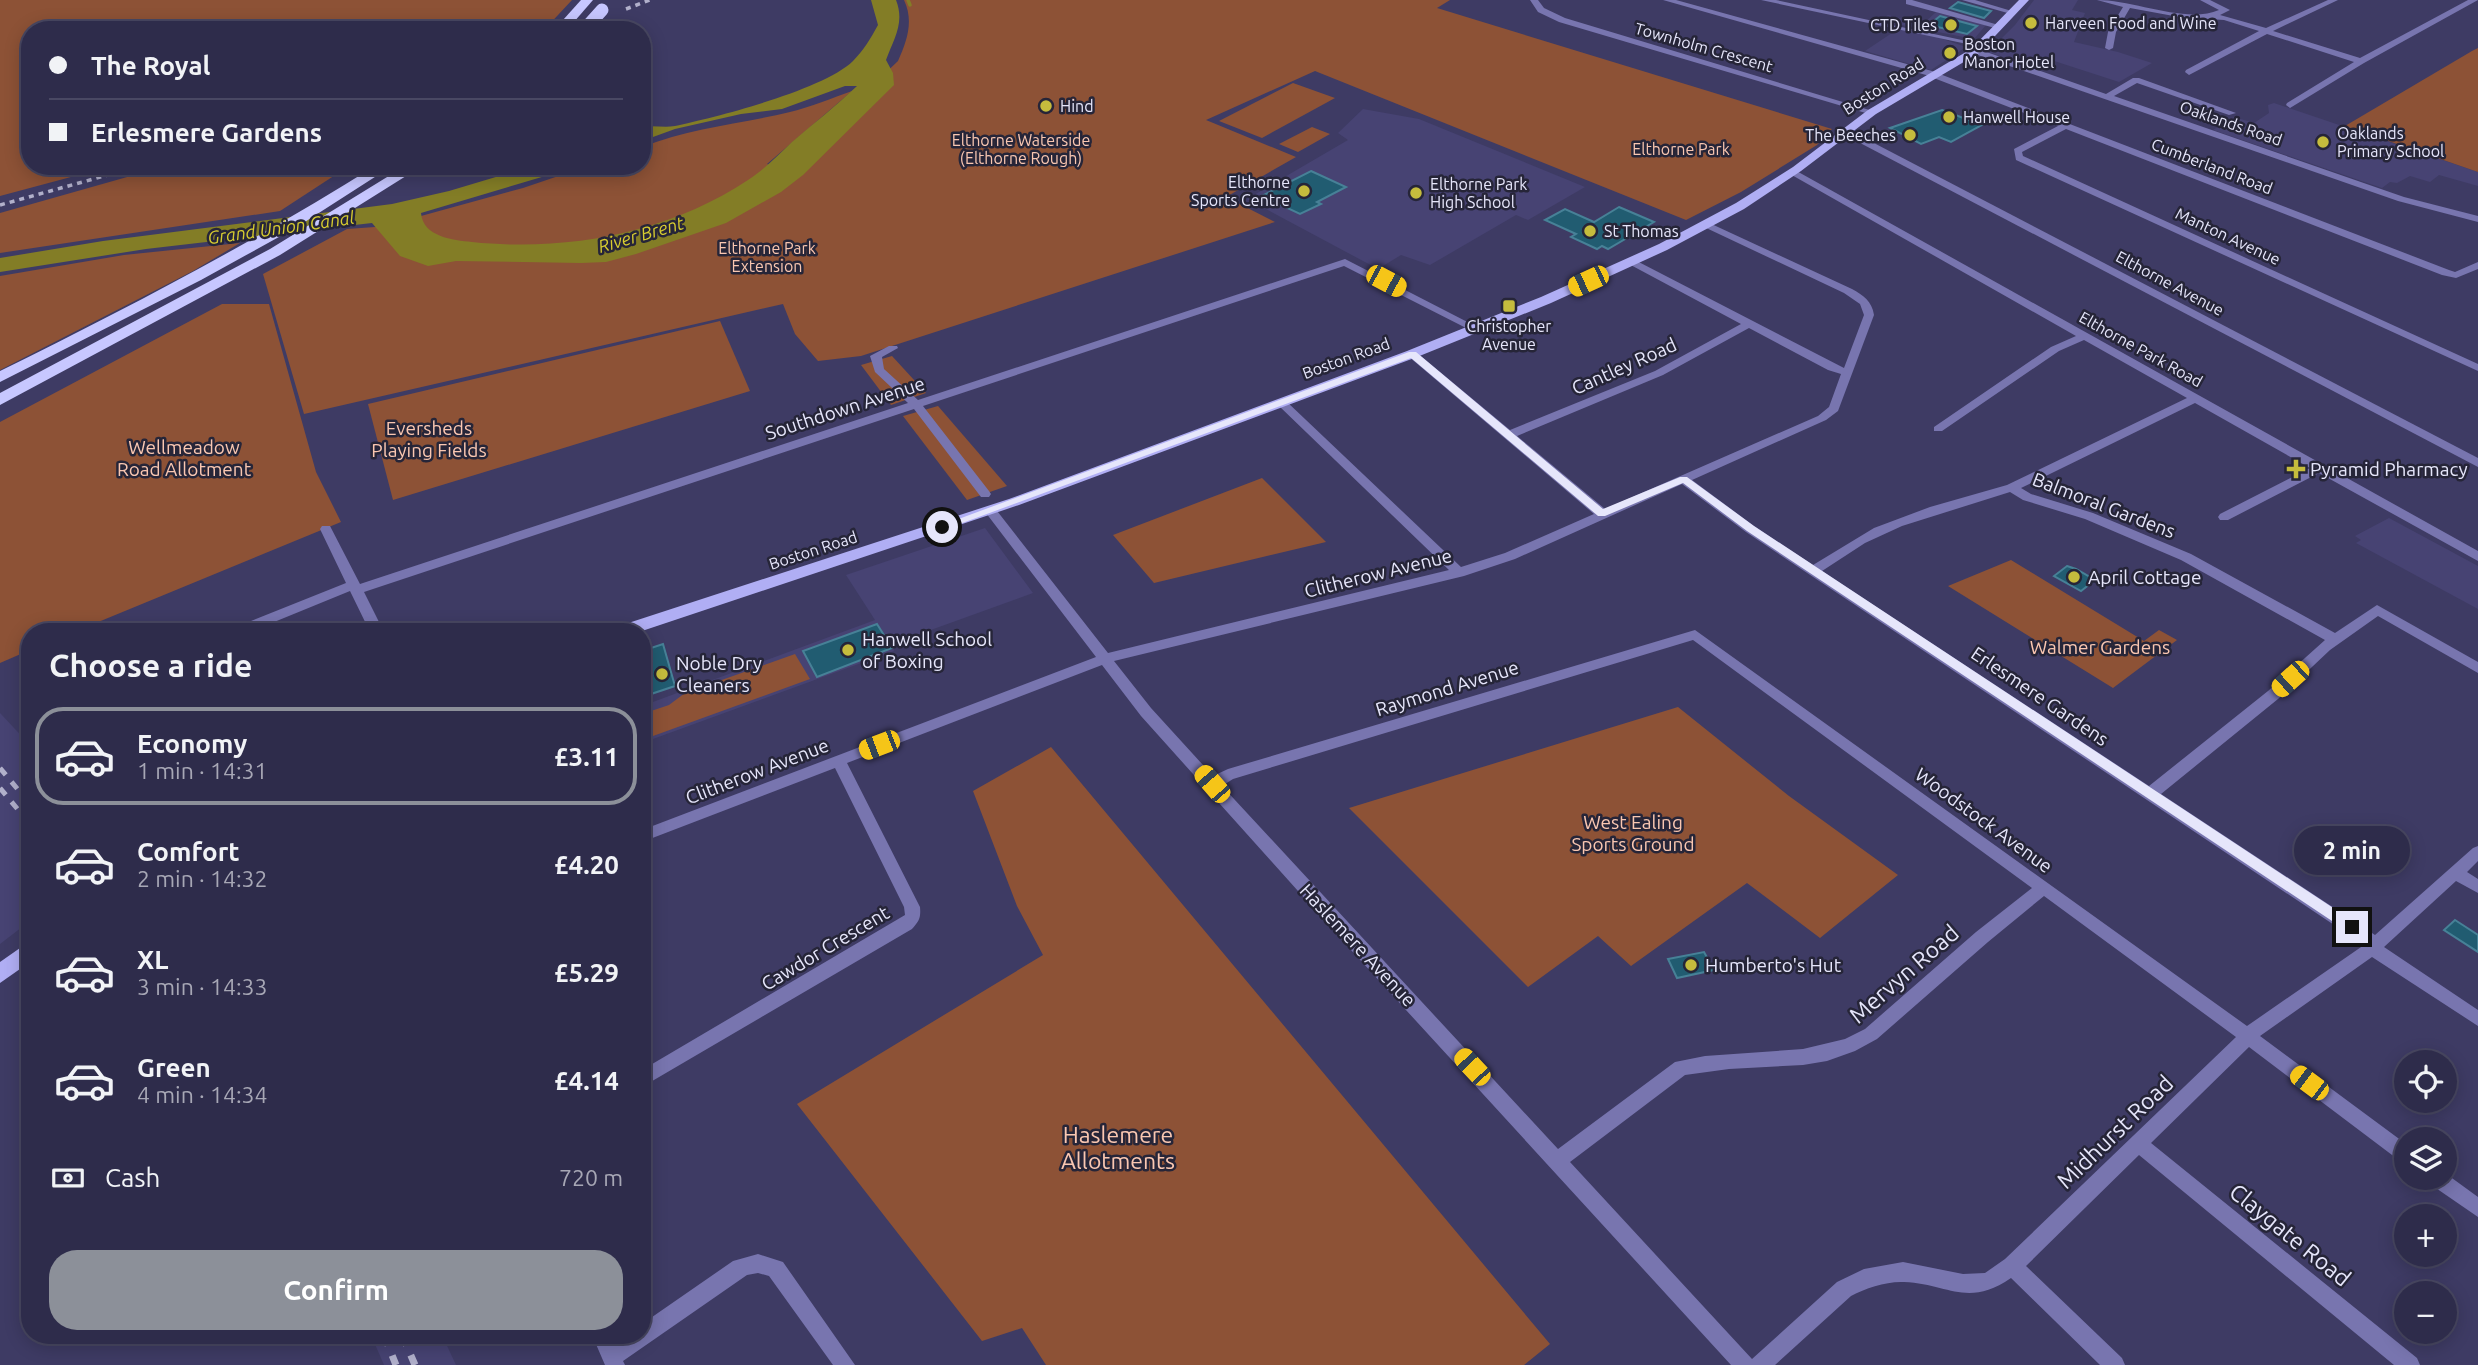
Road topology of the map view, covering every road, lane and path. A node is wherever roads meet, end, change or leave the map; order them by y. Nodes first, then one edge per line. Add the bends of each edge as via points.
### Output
1 (587, 0) edge
2 (611, 0) edge
3 (1534, 0) edge
4 (1667, 0) edge
5 (1765, 0) edge
6 (1966, 0) edge
7 (2024, 0) edge
8 (2101, 0) edge
9 (2204, 0) edge
10 (2334, 0) edge
11 (2474, 0) edge
12 (1909, 2) dead end
13 (2126, 6) junction
14 (2011, 12) junction
15 (2211, 16) junction
16 (568, 21) edge
17 (592, 21) edge
18 (1998, 26) junction
19 (2266, 31) junction
20 (1978, 48) junction
21 (2109, 48) dead end
22 (2361, 61) junction
23 (2189, 72) dead end
24 (1935, 76) junction
25 (2106, 97) junction
26 (2290, 105) dead end
27 (1872, 111) junction
28 (2232, 113) dead end
29 (2065, 126) junction
30 (1846, 132) junction
31 (1793, 172) junction
32 (371, 175) edge
33 (401, 175) edge
34 (2478, 219) edge
35 (1705, 224) junction
36 (1631, 261) junction
37 (2478, 265) edge
38 (1749, 324) junction
39 (1476, 329) junction
40 (2084, 335) junction
41 (893, 348) dead end
42 (1412, 354) junction
43 (2478, 368) edge
44 (1847, 372) junction
45 (0, 376) edge
46 (2196, 398) junction
47 (0, 401) edge
48 (915, 403) junction
49 (1282, 403) junction
50 (1938, 429) dead end
51 (1511, 435) junction
52 (2478, 463) edge
53 (2318, 468) junction
54 (1684, 479) junction
55 (2011, 488) junction
56 (988, 502) junction
57 (1601, 513) junction
58 (2224, 517) dead end
59 (326, 528) dead end
60 (2477, 556) edge
61 (1814, 570) junction
62 (1459, 573) junction
63 (356, 588) junction
64 (261, 623) edge
65 (373, 623) edge
66 (647, 623) edge
67 (1695, 635) joint
68 (2336, 640) junction
69 (1104, 659) junction
70 (2478, 668) edge
71 (839, 761) junction
72 (1212, 784) junction
73 (2151, 793) junction
74 (651, 833) edge
75 (2478, 852) edge
76 (2456, 873) junction
77 (2044, 887) junction
78 (2478, 887) edge
79 (2374, 946) junction
80 (21, 957) edge
81 (0, 974) edge
82 (2478, 1019) edge
83 (2249, 1037) junction
84 (651, 1074) edge
85 (2138, 1143) junction
86 (2394, 1146) edge
87 (1558, 1160) junction
88 (2453, 1190) edge
89 (2478, 1209) edge
90 (2012, 1266) junction
91 (651, 1334) edge
92 (606, 1344) edge
93 (637, 1344) edge
94 (614, 1361) edge
95 (845, 1365) edge
96 (1745, 1365) edge
97 (1760, 1365) edge
98 (2115, 1365) edge
99 (2410, 1365) edge

1 - 16 highway
2 - 17 highway, bridge
3 - 27 street, Townholm Crescent via 1541,10 1562,20
4 - 24 street, Townholm Crescent
5 - 20 street, Oaklands Road
6 - 14 street
7 - 14 main road, Boston Road
8 - 13 street
9 - 15 street via 2226,10
10 - 19 street
11 - 22 street
12 - 18 street
13 - 15 street
13 - 21 street
14 - 18 main road, Boston Road
15 - 19 street
18 - 20 main road, Boston Road
19 - 22 street
19 - 23 street
20 - 24 main road, Boston Road
20 - 25 street, Oaklands Road
22 - 26 street
24 - 27 main road, Boston Road
24 - 29 street, Cumberland Road
25 - 28 street via 2136,80
25 - 34 street, Oaklands Road via 2389,195
27 - 30 main road, Boston Road
29 - 37 street, Cumberland Road via 2446,273 2456,275
29 - 43 street, Manton Avenue via 2017,151 2019,158
30 - 31 main road, Boston Road
30 - 52 street, Elthorne Avenue
31 - 35 main road, Boston Road
31 - 40 street, Elthorne Park Road
32 - 45 highway via 237,255
33 - 47 highway via 275,252
35 - 36 main road, Boston Road
35 - 44 street, Clitherow Avenue via 1863,300 1869,315
36 - 38 street
36 - 39 main road, Boston Road
38 - 44 street
38 - 51 street, Cantley Road via 1659,373
39 - 42 main road, Boston Road
39 - 48 street, Southdown Avenue via 1344,260
40 - 46 street, Elthorne Park Road
40 - 50 street via 2055,349
41 - 48 street, Haslemere Avenue via 876,356 876,363
42 - 49 main road, Boston Road
42 - 51 street
44 - 54 street, Clitherow Avenue via 1834,409 1822,418
46 - 53 street, Elthorne Park Road
46 - 55 street
48 - 56 street, Haslemere Avenue
48 - 63 street, Southdown Avenue
49 - 56 main road, Boston Road
49 - 62 street
51 - 57 street
53 - 58 street
53 - 60 street, Elthorne Park Road
54 - 57 street, Clitherow Avenue
54 - 61 street, Erlesmere Gardens
55 - 61 street, Balmoral Gardens via 1892,526
55 - 68 street, Balmoral Gardens via 2186,557
56 - 66 main road, Boston Road via 880,548
56 - 69 street, Haslemere Avenue
57 - 62 street, Clitherow Avenue via 1510,556
59 - 63 street
61 - 73 street, Erlesmere Gardens
62 - 69 street, Clitherow Avenue
63 - 64 street, Southdown Avenue
63 - 65 street
67 - 72 street, Raymond Avenue via 1254,767
67 - 77 street, Woodstock Avenue
68 - 70 street via 2376,610
68 - 73 street
69 - 71 street, Clitherow Avenue
69 - 72 street, Haslemere Avenue
71 - 74 street, Clitherow Avenue
71 - 84 street, Cawdor Crescent via 913,917
72 - 87 street, Haslemere Avenue
73 - 79 street, Erlesmere Gardens
75 - 76 street, Midhurst Road
76 - 78 street
76 - 79 street, Midhurst Road
77 - 83 street, Woodstock Avenue
77 - 87 street, Mervyn Road via 1854,1045 1811,1057 1706,1062 1681,1068
79 - 82 street, Erlesmere Gardens
79 - 83 street, Midhurst Road
80 - 81 main road
83 - 85 street, Midhurst Road
83 - 86 street, Woodstock Avenue
85 - 90 street, Midhurst Road
85 - 99 street, Claygate Road
87 - 96 street, Haslemere Avenue
88 - 89 street
90 - 97 street, Midhurst Road via 1989,1282 1963,1284 1903,1272 1864,1279 1843,1289
90 - 98 street
91 - 95 street via 740,1268 752,1262 766,1264 776,1269
92 - 94 street
93 - 94 street

